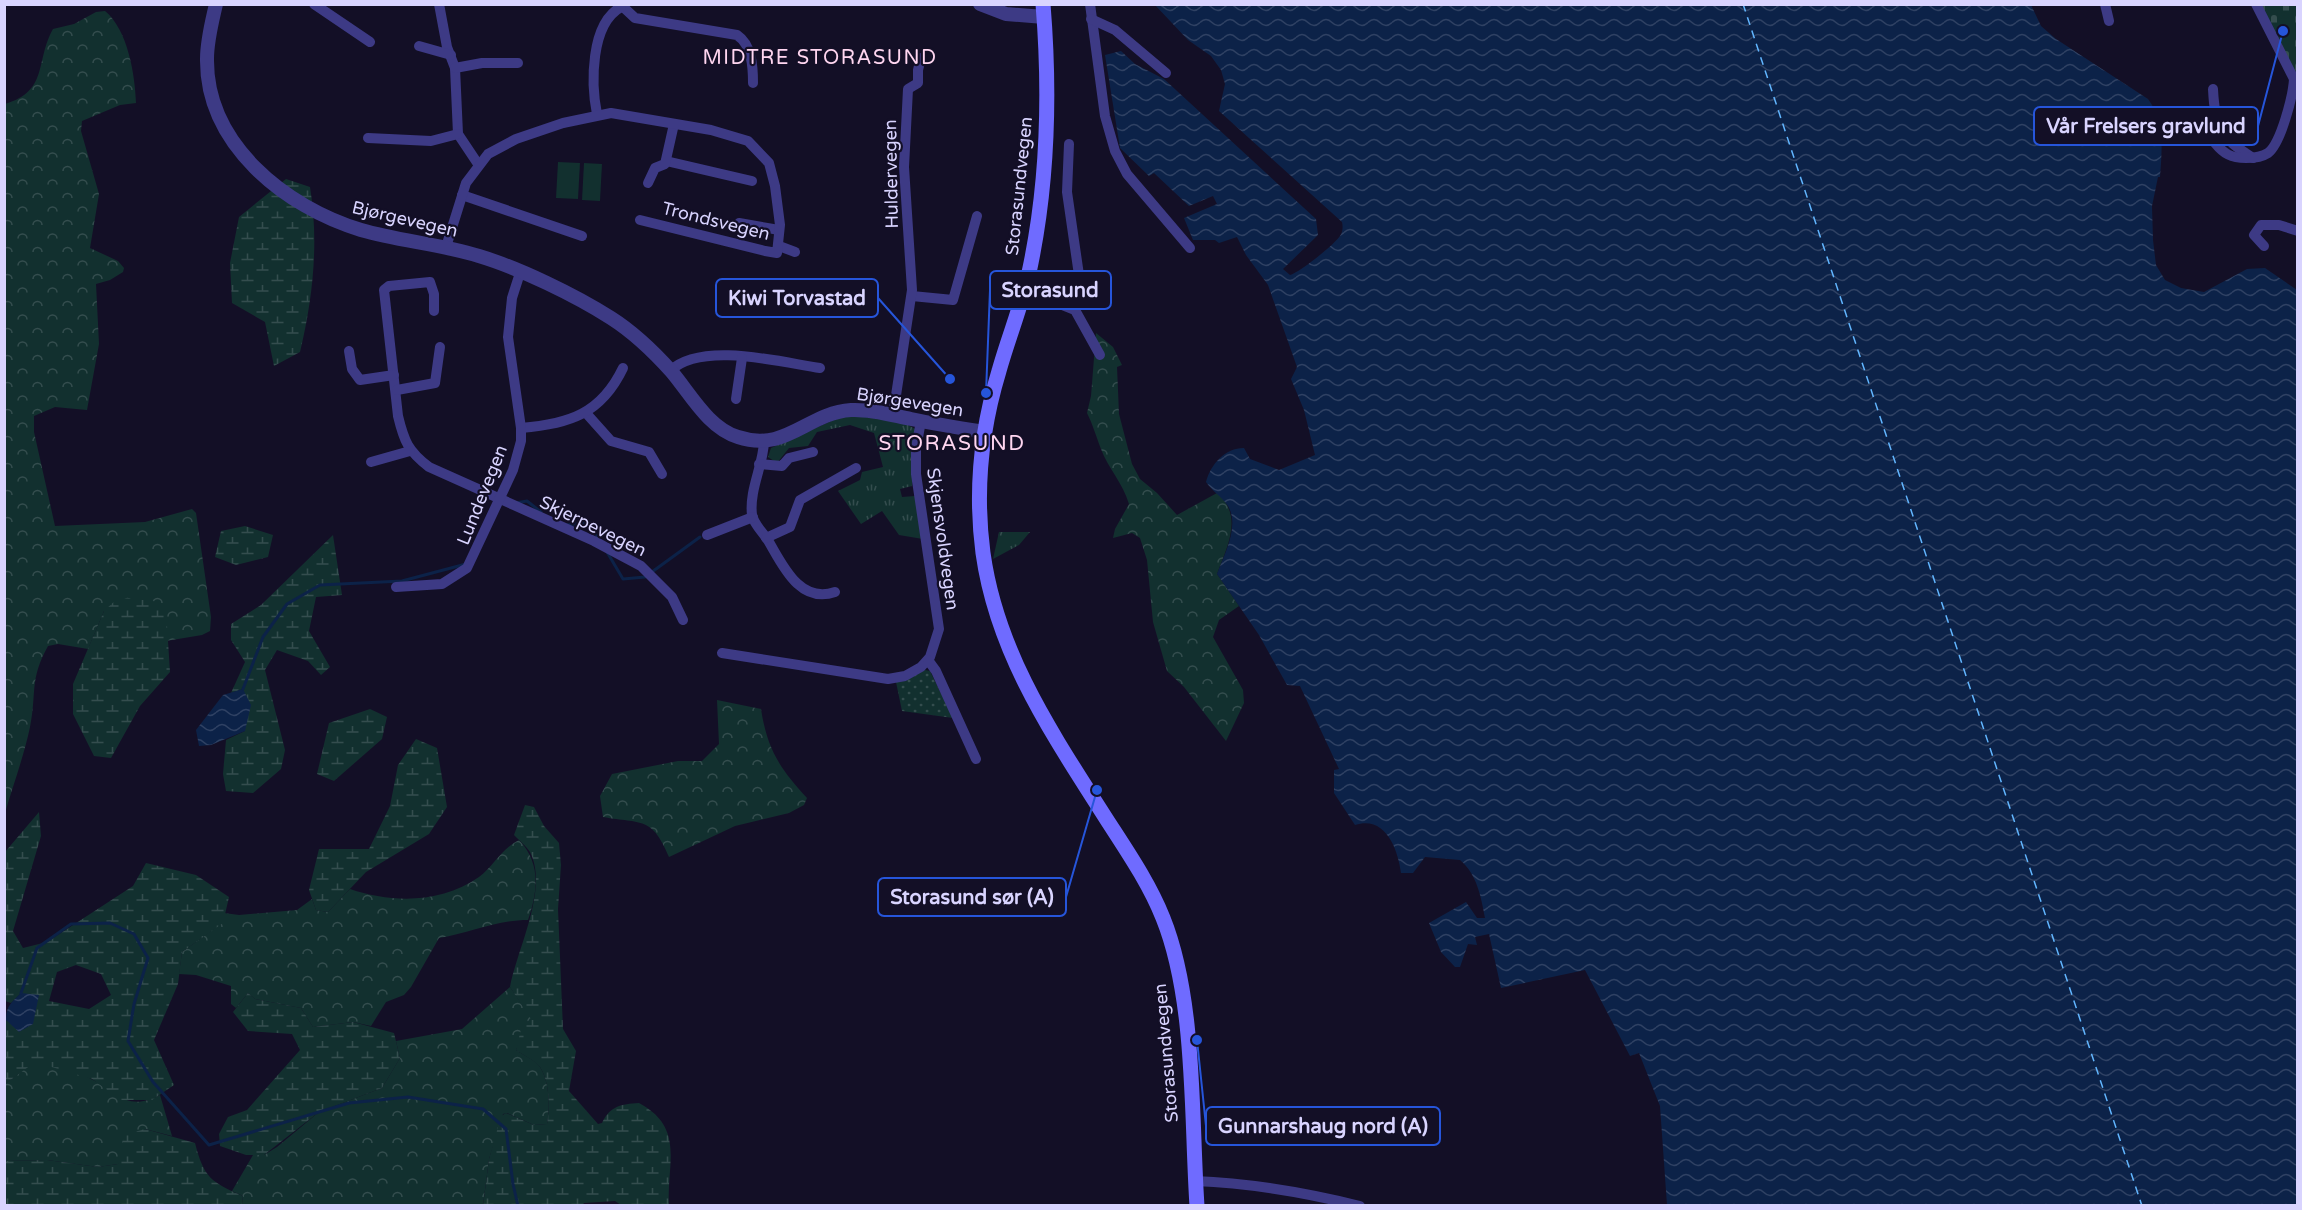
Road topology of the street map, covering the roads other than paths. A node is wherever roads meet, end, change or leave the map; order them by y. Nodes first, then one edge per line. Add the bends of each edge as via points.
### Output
1 (216, 4) edge
2 (314, 4) edge
3 (439, 4) edge
4 (980, 4) edge
5 (1090, 4) edge
6 (2105, 4) edge
7 (2256, 4) edge
8 (620, 6) edge
9 (327, 8) edge
10 (1044, 11) edge
11 (1092, 19) junction
12 (2109, 21) dead end
13 (370, 42) dead end
14 (419, 46) dead end
15 (451, 55) junction
16 (921, 57) dead end
17 (518, 63) dead end
18 (455, 68) junction
19 (1166, 73) dead end
20 (2295, 74) edge
21 (753, 83) dead end
22 (2213, 89) dead end
23 (597, 114) junction
24 (674, 124) junction
25 (458, 134) junction
26 (368, 138) dead end
27 (2215, 143) dead end
28 (1069, 144) dead end
29 (2253, 158) junction
30 (666, 161) junction
31 (478, 164) junction
32 (752, 181) dead end
33 (648, 183) dead end
34 (462, 195) junction
35 (977, 216) dead end
36 (640, 220) dead end
37 (739, 223) dead end
38 (779, 230) junction
39 (2298, 231) edge
40 (582, 236) dead end
41 (779, 246) junction
42 (2264, 246) dead end
43 (446, 247) junction
44 (1190, 248) dead end
45 (795, 252) dead end
46 (520, 273) junction
47 (1024, 294) junction
48 (912, 296) junction
49 (1075, 310) junction
50 (434, 311) dead end
51 (440, 347) dead end
52 (349, 351) dead end
53 (1100, 355) dead end
54 (742, 358) junction
55 (623, 368) dead end
56 (820, 368) dead end
57 (670, 371) junction
58 (394, 375) junction
59 (397, 390) junction
60 (736, 399) dead end
61 (586, 413) junction
62 (894, 416) junction
63 (921, 421) junction
64 (521, 428) junction
65 (985, 432) junction
66 (764, 442) junction
67 (410, 451) junction
68 (813, 452) dead end
69 (371, 462) dead end
70 (759, 464) junction
71 (856, 468) dead end
72 (662, 474) dead end
73 (501, 500) junction
74 (753, 517) junction
75 (706, 534) dead end
76 (766, 538) junction
77 (396, 587) dead end
78 (835, 592) dead end
79 (683, 620) dead end
80 (722, 653) dead end
81 (928, 660) junction
82 (976, 759) dead end
83 (1195, 1181) junction
84 (1197, 1206) edge
85 (1360, 1206) edge

1 - 43 street, Bjørgevegen via 207,44 208,82 224,127 251,163 280,190 325,218 362,230
2 - 9 street
3 - 15 street
4 - 10 street via 1006,14
5 - 11 street
6 - 12 street
7 - 20 street
8 - 21 street via 630,16 642,20 737,35 745,42 753,67
8 - 23 street via 606,19 597,46
9 - 13 street
10 - 47 main road, Storasundvegen via 1043,175 1037,232
11 - 19 street via 1114,30
11 - 44 street via 1105,116 1119,161
14 - 15 street
15 - 18 street
16 - 48 street, Huldervegen via 918,83 908,89 904,141
17 - 18 street
18 - 25 street
20 - 29 street via 2274,146 2268,153
22 - 29 street via 2219,130
23 - 24 street, Trondsvegen via 626,114
23 - 31 street, Trondsvegen via 516,139
24 - 30 street, Trondsvegen
24 - 38 street, Trondsvegen via 736,135 762,154 769,163 775,186
25 - 26 street via 431,141
25 - 31 street
27 - 29 street via 2224,154 2234,158
28 - 49 street via 1067,192 1080,282
30 - 32 street
30 - 33 street, Trondsvegen via 655,168
31 - 34 street, Trondsvegen
34 - 40 street
34 - 43 street, Trondsvegen
35 - 48 street via 952,300
36 - 41 street, Trondsvegen via 765,251 777,253
37 - 38 street, Trondsvegen
38 - 41 street, Trondsvegen
39 - 42 street via 2261,225 2254,235
41 - 45 street, Trondsvegen
43 - 46 street, Bjørgevegen
46 - 57 street, Bjørgevegen via 611,318 640,340
46 - 64 street, Lundevegen via 508,328
47 - 49 street
47 - 65 main road, Storasundvegen via 998,374
48 - 62 street, Huldervegen
49 - 53 street
50 - 58 street via 430,282 384,288
51 - 59 street via 435,383
52 - 58 street via 352,369 360,380
54 - 56 street
54 - 57 street via 700,355 685,359
54 - 60 street
55 - 61 street, Lundevegen via 615,385
57 - 66 street, Bjørgevegen via 722,429 738,438
58 - 59 street
59 - 67 street via 398,416
61 - 64 street, Lundevegen via 554,424
61 - 72 street via 611,441 649,452
62 - 63 street, Bjørgevegen
62 - 66 street, Bjørgevegen via 865,410 836,412 789,436
63 - 65 street, Bjørgevegen
63 - 81 street, Skjensvoldvegen via 916,474 939,629
64 - 73 street, Lundevegen via 518,457
65 - 83 main road, Storasundvegen via 981,532 991,591 1007,645 1040,714 1152,894 1173,947 1186,1019
66 - 70 street
67 - 69 street
67 - 73 street, Skjerpevegen via 429,467
68 - 70 street via 789,458 782,466
70 - 74 street
71 - 76 street via 800,500 790,527
73 - 77 street, Lundevegen via 475,556 459,575 442,584
73 - 79 street, Skjerpevegen via 641,566 672,597
74 - 75 street
74 - 76 street
76 - 78 street via 802,589
80 - 81 street via 888,679 915,672
81 - 82 street
83 - 84 main road, Storasundvegen
83 - 85 street

